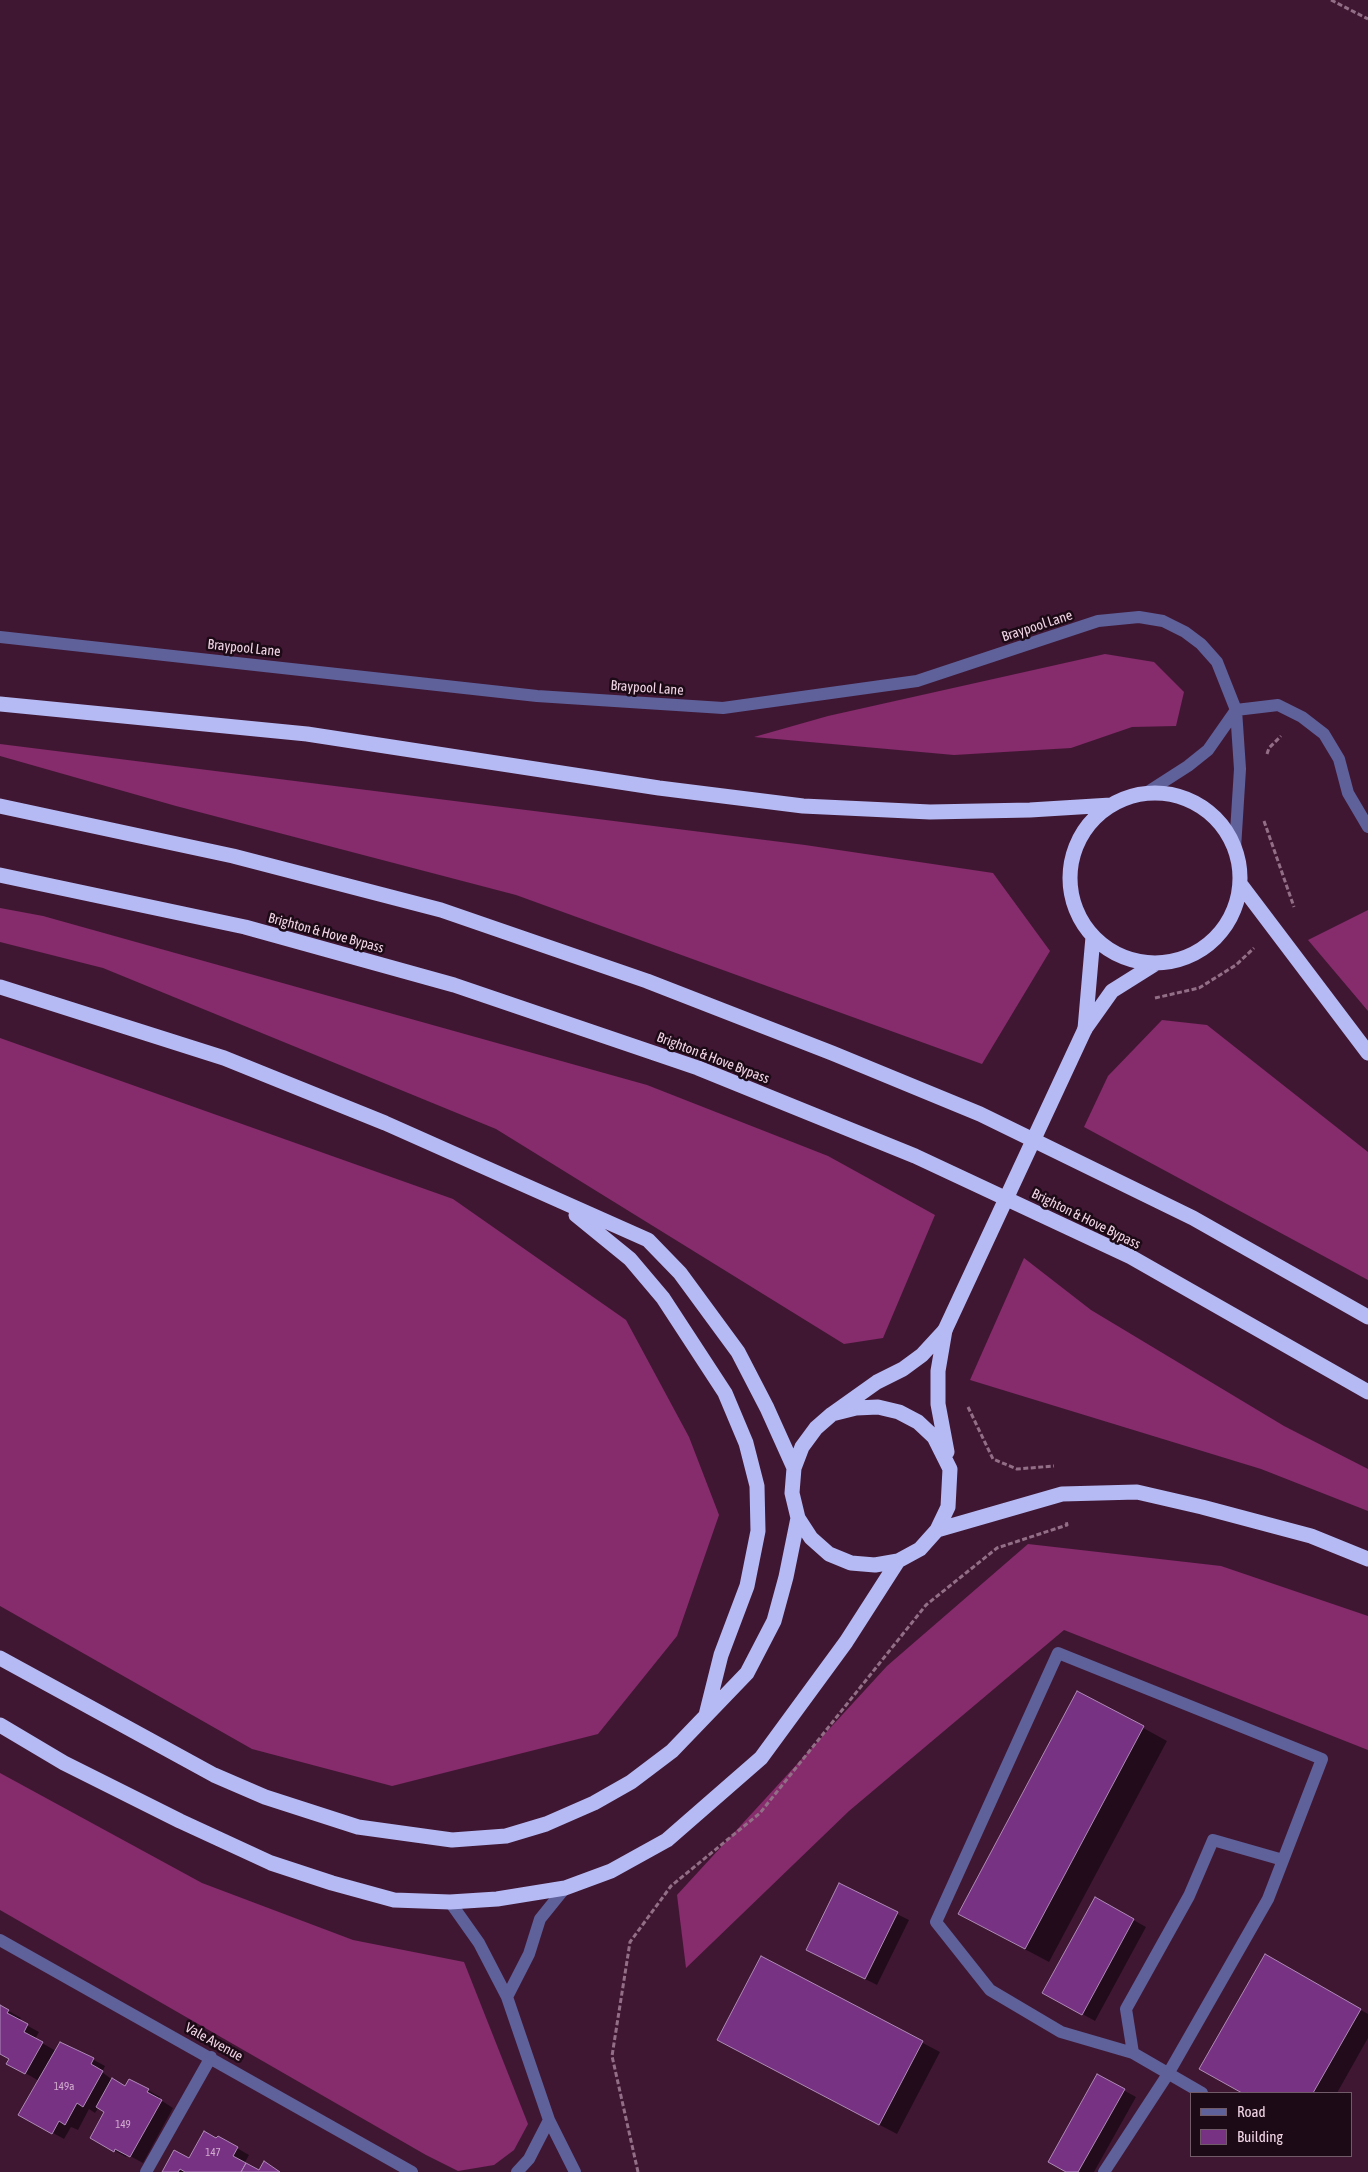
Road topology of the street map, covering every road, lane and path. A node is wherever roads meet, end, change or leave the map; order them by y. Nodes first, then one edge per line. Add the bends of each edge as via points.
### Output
1 (1331, 0) edge
2 (1368, 19) edge
3 (0, 637) edge
4 (0, 704) edge
5 (1236, 710) junction
6 (1146, 792) junction
7 (1111, 805) junction
8 (0, 806) edge
9 (1368, 827) edge
10 (1235, 848) junction
11 (0, 875) edge
12 (1241, 885) junction
13 (1093, 937) junction
14 (1155, 964) junction
15 (0, 987) edge
16 (1085, 1029) junction
17 (1368, 1053) edge
18 (561, 1203) junction
19 (1368, 1316) edge
20 (944, 1330) junction
21 (1368, 1392) edge
22 (966, 1404) dead end
23 (832, 1414) junction
24 (794, 1468) junction
25 (950, 1468) junction
26 (1062, 1494) junction
27 (798, 1518) junction
28 (937, 1530) junction
29 (1368, 1559) edge
30 (898, 1561) junction
31 (0, 1658) edge
32 (706, 1715) junction
33 (0, 1725) edge
34 (1284, 1860) junction
35 (565, 1888) junction
36 (450, 1902) junction
37 (0, 1940) edge
38 (507, 1997) junction
39 (1133, 2053) junction
40 (211, 2058) junction
41 (1168, 2074) junction
42 (1200, 2092) edge
43 (548, 2120) junction
44 (146, 2172) edge
45 (412, 2172) edge
46 (517, 2172) edge
47 (575, 2172) edge
48 (638, 2172) edge
49 (1104, 2172) edge

1 - 2 path
3 - 5 street, Braypool Lane via 537,696 723,708 918,681 1098,622 1138,617 1163,621 1201,644 1216,662
4 - 7 highway via 307,734 659,788 803,806 930,812
5 - 6 street via 1208,750
5 - 9 street via 1278,705 1302,716 1324,734 1339,759 1348,793
5 - 10 street, Braypool Lane via 1240,769
6 - 7 highway via 1128,796
6 - 10 highway via 1174,794 1200,805 1221,823
7 - 13 highway via 1091,821 1077,842 1070,867 1070,892 1078,916
8 - 19 highway via 233,856 441,910 647,981 980,1114 1193,1218
10 - 12 highway
11 - 21 highway, Brighton & Hove Bypass via 245,928 454,985 698,1068 915,1156 1130,1257
12 - 14 highway via 1235,910 1222,932 1203,950 1180,960
12 - 17 highway
13 - 14 highway via 1111,952
13 - 16 highway
14 - 16 highway via 1112,992
15 - 18 highway via 224,1058 385,1123
16 - 20 highway, bridge
18 - 24 highway via 648,1240 680,1273 738,1352
18 - 32 highway via 630,1259 664,1298 725,1393 746,1443 757,1486 758,1531 747,1586 721,1656
20 - 23 highway via 922,1355
20 - 25 highway via 938,1371 938,1404
22 - 26 path via 992,1459 1017,1469 1057,1466
23 - 24 highway via 802,1446
23 - 25 highway via 878,1407 899,1412 918,1422 934,1438
24 - 27 highway via 792,1493
25 - 28 highway via 948,1507
26 - 28 highway
26 - 29 highway via 1137,1492 1312,1536
26 - 48 path via 1067,1525 997,1548 926,1605 760,1813 671,1886 630,1942 612,2056
27 - 30 highway via 811,1538 829,1554 851,1563 874,1566
27 - 32 highway via 774,1621 747,1673
28 - 30 highway via 920,1549
30 - 35 highway via 846,1642 761,1758 667,1840 611,1872
31 - 32 highway via 214,1775 266,1797 358,1827 452,1840 506,1836 546,1824 594,1803 632,1782 672,1751
33 - 36 highway via 64,1763 271,1863 394,1900
34 - 39 street via 1213,1840 1189,1896 1126,2010
34 - 39 street via 1322,1759 1058,1653 936,1922 990,1990 1061,2032
34 - 41 street via 1268,1899
35 - 36 highway via 497,1899
35 - 38 street via 540,1919 529,1954
36 - 38 street via 478,1943
37 - 40 street, Vale Avenue
38 - 43 street
39 - 41 street
40 - 44 street
40 - 45 street, Vale Avenue
41 - 42 street
41 - 49 street
43 - 46 street via 529,2159
43 - 47 street

